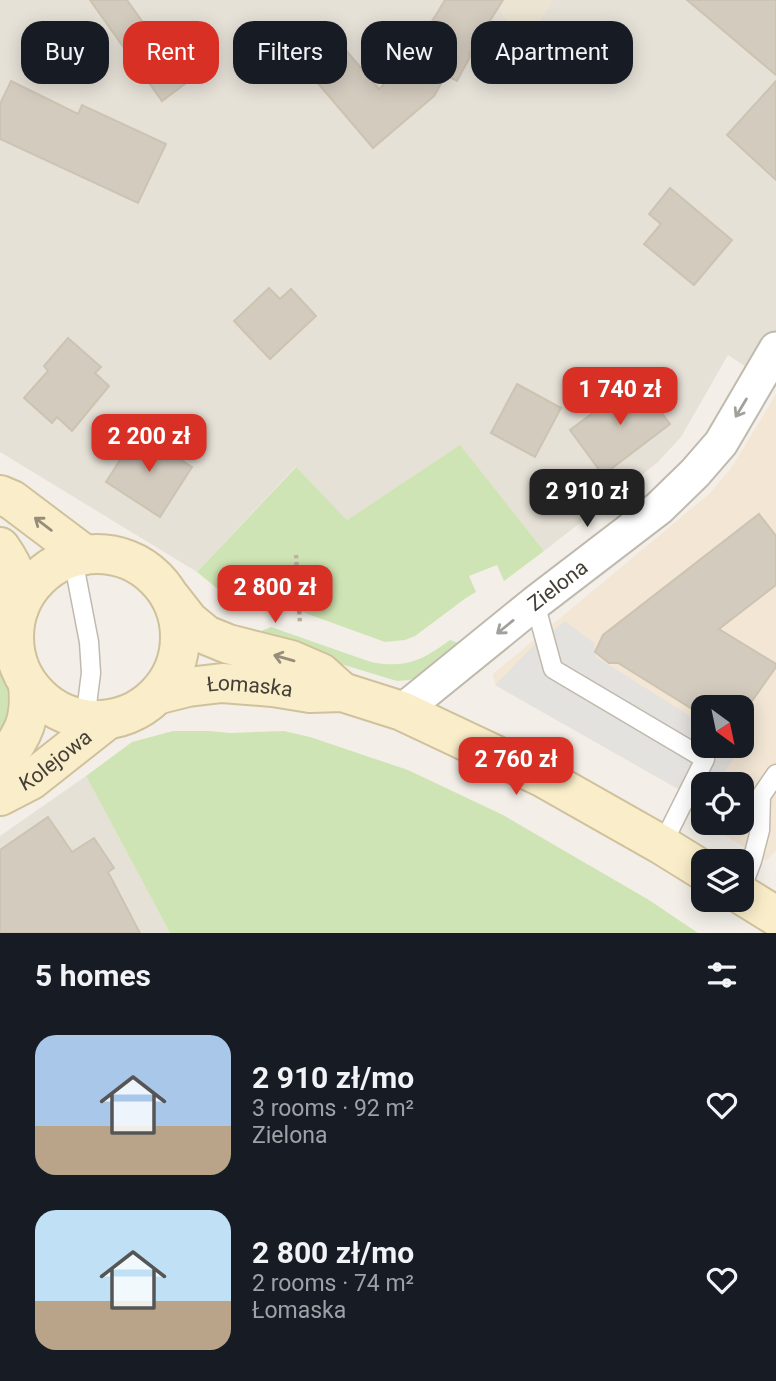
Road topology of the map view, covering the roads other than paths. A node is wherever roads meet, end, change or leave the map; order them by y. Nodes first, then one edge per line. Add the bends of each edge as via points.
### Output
1 (776, 349) edge
2 (0, 495) edge
3 (0, 547) edge
4 (79, 557) junction
5 (169, 595) junction
6 (536, 603) junction
7 (19, 608) junction
8 (29, 685) junction
9 (342, 692) junction
10 (160, 694) junction
11 (402, 711) junction
12 (96, 720) junction
13 (0, 767) edge
14 (776, 774) edge
15 (0, 796) edge
16 (663, 845) junction
17 (754, 854) edge
18 (691, 863) edge
19 (754, 902) edge
20 (776, 916) edge

1 -> 6 street, Zielona via 721,443 695,473 659,508
4 -> 2 street
3 - 7 street via 18,581
4 - 5 street, Łomaska via 109,555 133,562
4 - 7 street via 45,573
4 - 12 lane
9 -> 5 street, Łomaska via 321,673 292,660 206,635
5 - 10 street, Łomaska via 180,626 180,643
6 -> 11 street, Zielona
6 - 16 lane via 553,669 705,759
7 - 8 street via 14,635 17,660
8 - 12 street via 44,702 63,713
8 - 13 street, Kolejowa via 24,731
9 - 10 street, Łomaska via 222,683
9 - 11 street, Łomaska
10 - 12 street, Łomaska via 128,714
11 - 16 street, Łomaska via 542,777
12 - 15 street, Kolejowa via 31,780
14 - 17 lane via 761,796
16 - 18 street, Łomaska
19 - 20 street

